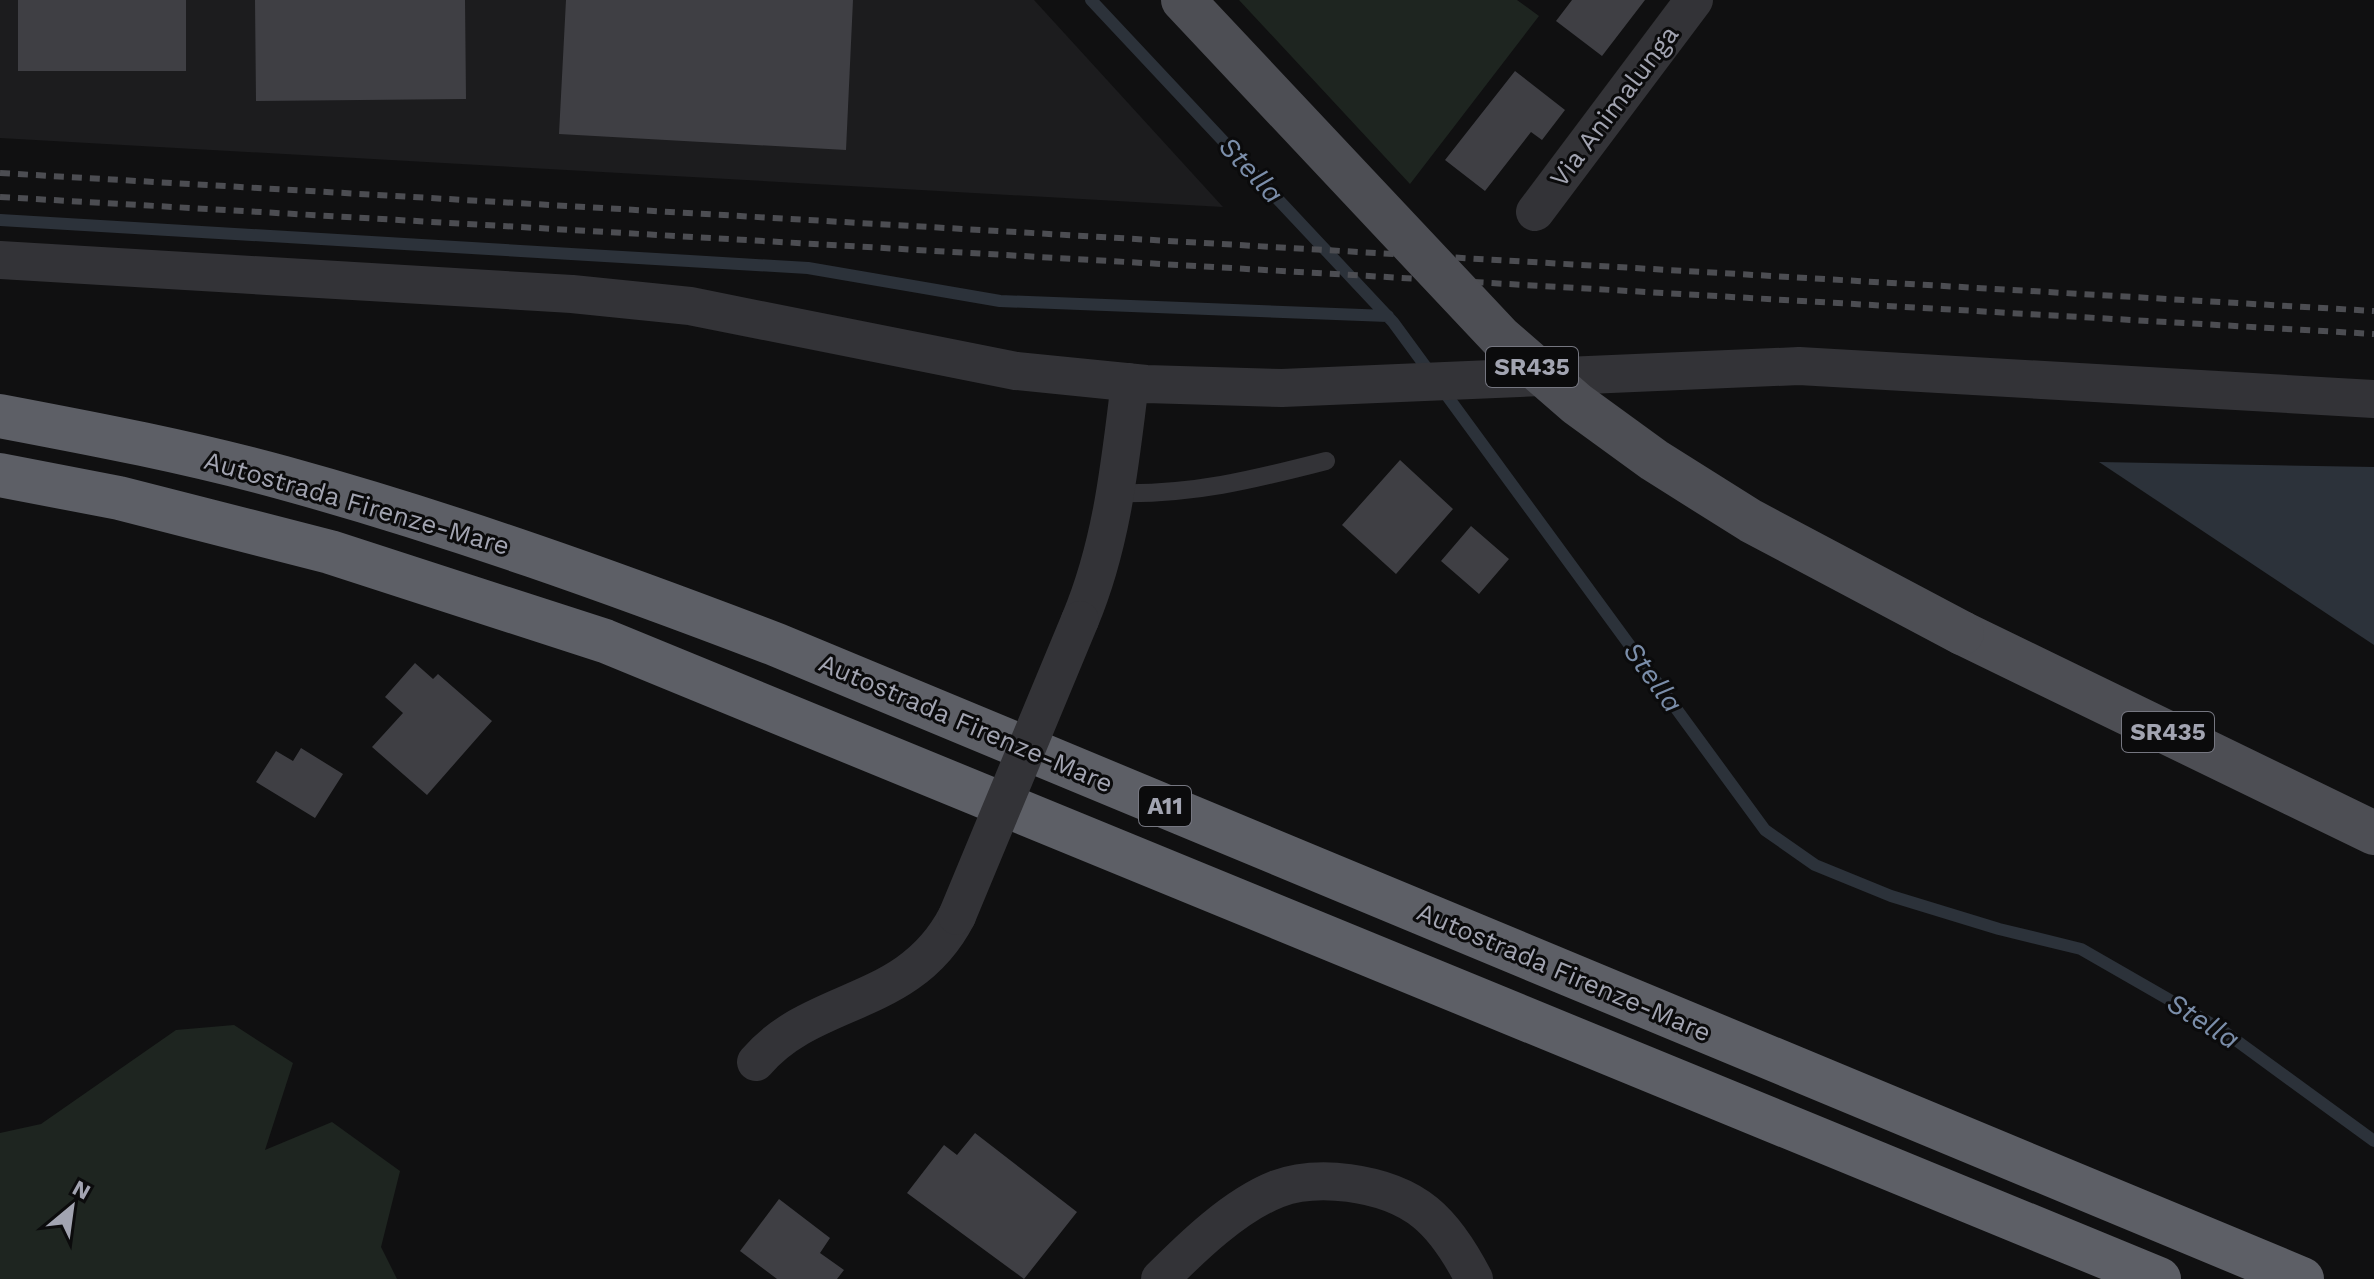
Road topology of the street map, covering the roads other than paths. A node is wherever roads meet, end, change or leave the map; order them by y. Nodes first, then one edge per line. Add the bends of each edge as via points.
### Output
1 (1183, 0) edge
2 (1694, 0) edge
3 (1535, 212) dead end
4 (0, 260) edge
5 (1130, 382) junction
6 (2374, 399) edge
7 (0, 416) edge
8 (1326, 461) dead end
9 (0, 475) edge
10 (1116, 493) junction
11 (2374, 833) edge
12 (756, 1062) dead end
13 (1160, 1279) edge
14 (1474, 1279) edge
15 (2159, 1279) edge
16 (2302, 1279) edge

1 - 11 main road, SR435, bridge via 1500,337 1577,404 1654,460 1751,521 1962,633
2 - 3 street, Via Animalunga
4 - 5 street via 572,294 690,306 1016,371
5 - 6 street via 1282,388 1799,366
5 - 10 street
7 - 16 highway, Autostrada Firenze-Mare / A11 via 281,477 633,590 792,651
8 - 10 lane via 1221,488
9 - 15 highway, Autostrada Firenze-Mare / A11 via 119,498 330,552 605,641
10 - 12 street, bridge via 1102,562 1080,620 957,916 941,942 917,969 894,984 783,1037
13 - 14 street via 1241,1209 1277,1189 1320,1179 1377,1187 1407,1198 1432,1216 1457,1246

